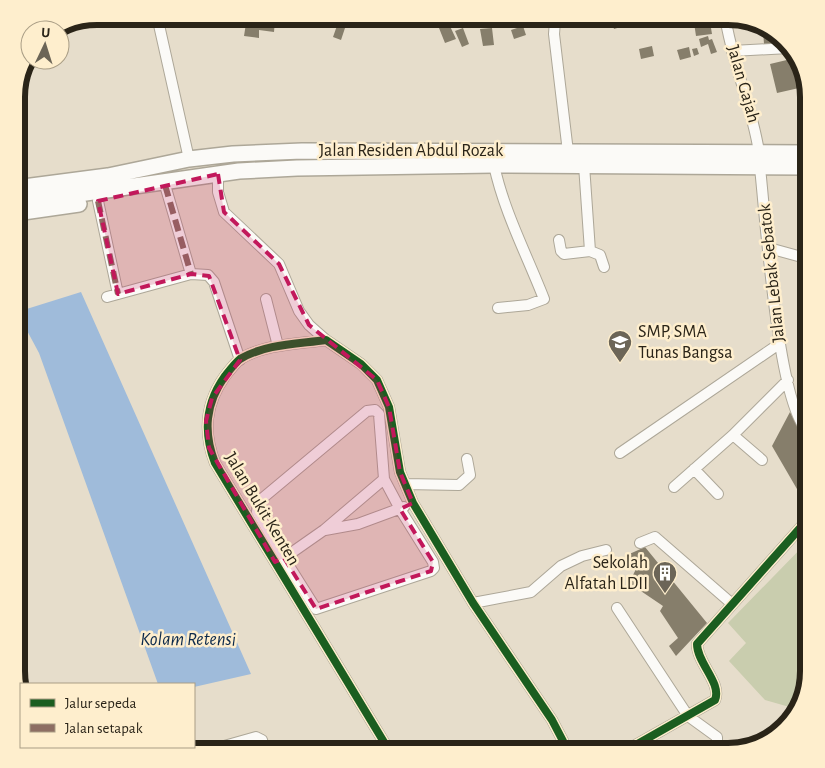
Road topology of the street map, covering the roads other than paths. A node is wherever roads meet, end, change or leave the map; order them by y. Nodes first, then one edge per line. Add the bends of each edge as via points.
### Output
1 (159, 25) edge
2 (554, 25) edge
3 (727, 25) edge
4 (781, 49) edge
5 (732, 52) junction
6 (568, 152) junction
7 (759, 152) junction
8 (800, 153) edge
9 (183, 160) junction
10 (494, 165) junction
11 (584, 165) junction
12 (760, 168) junction
13 (800, 168) edge
14 (218, 174) junction
15 (25, 178) edge
16 (185, 179) junction
17 (166, 184) junction
18 (25, 187) edge
19 (25, 201) edge
20 (98, 202) junction
21 (25, 212) edge
22 (559, 240) dead end
23 (768, 248) junction
24 (590, 251) junction
25 (800, 257) edge
26 (604, 267) dead end
27 (190, 274) junction
28 (118, 294) junction
29 (107, 297) dead end
30 (266, 299) dead end
31 (498, 308) dead end
32 (326, 340) junction
33 (778, 344) junction
34 (278, 346) junction
35 (240, 360) junction
36 (788, 380) junction
37 (800, 419) edge
38 (733, 434) junction
39 (620, 453) dead end
40 (468, 459) dead end
41 (762, 460) dead end
42 (694, 469) junction
43 (384, 479) junction
44 (405, 484) junction
45 (674, 487) dead end
46 (718, 494) dead end
47 (413, 503) junction
48 (400, 509) junction
49 (800, 528) edge
50 (324, 530) junction
51 (640, 543) dead end
52 (606, 550) dead end
53 (280, 560) junction
54 (473, 604) junction
55 (731, 604) junction
56 (617, 608) dead end
57 (688, 716) junction
58 (235, 743) edge
59 (263, 743) edge
60 (385, 743) edge
61 (564, 743) edge
62 (639, 743) edge
63 (716, 743) edge

1 - 9 street
2 - 6 street
3 - 5 street, Jalan Gajah
4 - 5 street
5 - 7 street, Jalan Gajah via 755,127
6 - 7 highway, Jalan Residen Abdul Rozak
6 - 9 highway, Jalan Residen Abdul Rozak via 302,151
7 - 8 highway, Jalan Residen Abdul Rozak
9 - 15 highway
9 - 18 highway, Jalan Residen Abdul Rozak via 108,176
10 - 11 highway, Jalan Residen Abdul Rozak
10 - 14 highway, Jalan Residen Abdul Rozak via 297,168
10 - 31 street via 506,205 544,299
11 - 12 highway, Jalan Residen Abdul Rozak
11 - 24 street
12 - 13 highway, Jalan Residen Abdul Rozak
12 - 23 street, Jalan Lebak Sebatok
14 - 16 highway, Jalan Residen Abdul Rozak
14 - 32 street via 218,192 224,212 279,264 299,311
16 - 17 highway
16 - 19 highway, Jalan Residen Abdul Rozak
17 - 20 highway
17 - 27 street
20 - 21 highway
20 - 28 street
22 - 24 street via 564,254
23 - 25 street
23 - 33 street, Jalan Lebak Sebatok
24 - 26 street via 600,255
27 - 28 street
27 - 35 street via 208,276 214,282
28 - 29 street
30 - 34 street
32 - 34 street, Jalan Bukit Kenten
32 - 44 street via 361,364 377,380 389,407 395,450
33 - 36 street, Jalan Lebak Sebatok
33 - 39 street
34 - 35 street, Jalan Bukit Kenten
35 - 53 street, Jalan Bukit Kenten via 227,373 212,398 206,421 209,448 215,463
36 - 37 street, Jalan Lebak Sebatok
36 - 38 street
38 - 41 street
38 - 42 street
40 - 44 street via 470,476 458,485
42 - 45 street
42 - 46 street
43 - 48 street
43 - 50 street
43 - 53 street via 379,414 371,410 258,502 257,512
44 - 47 street
47 - 48 street
47 - 54 street
48 - 50 street via 358,524
48 - 53 street via 433,562 431,571 316,609
49 - 55 street
50 - 53 street
51 - 55 street via 655,537
52 - 54 street via 561,566 531,592
53 - 60 street, Jalan Bukit Kenten
54 - 61 street via 552,720
55 - 57 street via 697,644 716,689 716,698 709,706
56 - 57 street
57 - 62 street
57 - 63 street via 717,737
58 - 59 street via 256,737

